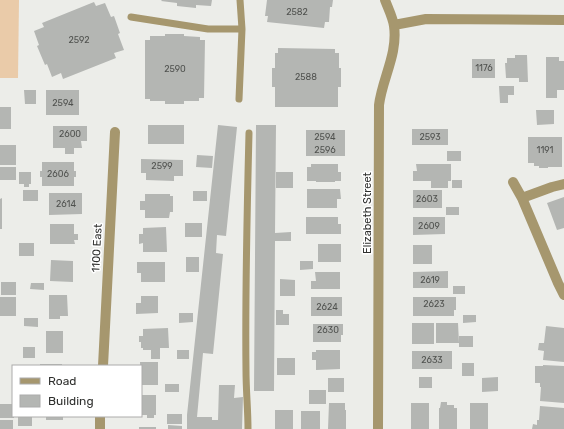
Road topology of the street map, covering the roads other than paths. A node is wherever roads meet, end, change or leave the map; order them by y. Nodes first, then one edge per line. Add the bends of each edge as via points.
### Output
1 (240, 0) edge
2 (385, 0) edge
3 (131, 17) dead end
4 (564, 20) edge
5 (394, 25) junction
6 (242, 29) junction
7 (239, 99) dead end
8 (115, 132) dead end
9 (249, 132) dead end
10 (514, 182) dead end
11 (564, 184) edge
12 (522, 198) junction
13 (564, 295) edge
14 (103, 365) edge
15 (100, 417) edge
16 (100, 429) edge
17 (248, 429) edge
18 (378, 429) edge

1 - 6 lane
2 - 5 street, Elizabeth Street
3 - 6 lane via 208,29
4 - 5 street via 426,19
5 - 18 street, Elizabeth Street via 394,44 379,105
6 - 7 lane
8 - 14 street, 1100 East
9 - 17 lane via 246,311
10 - 12 street
11 - 12 street
12 - 13 street
15 - 16 street

